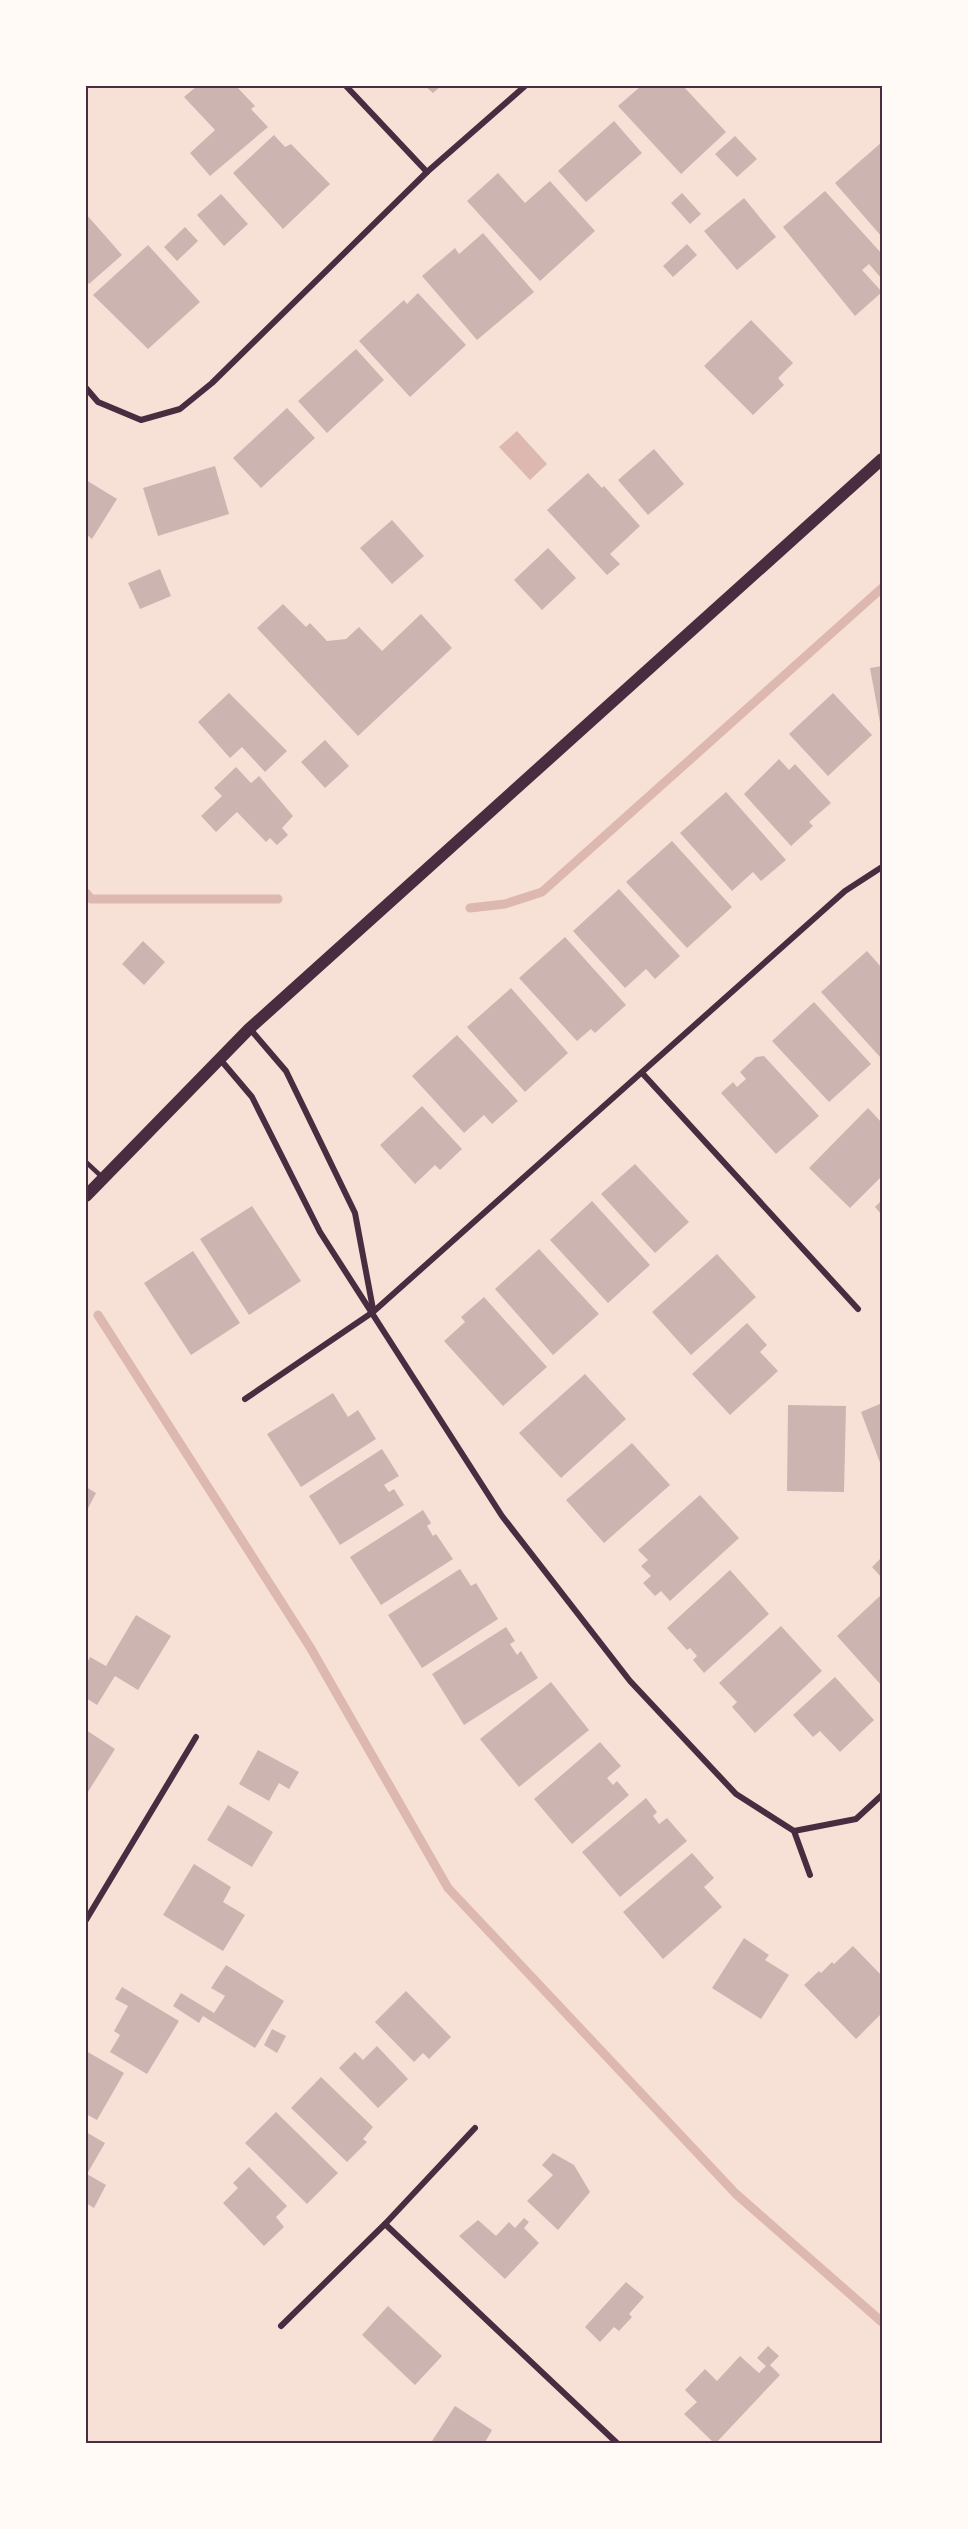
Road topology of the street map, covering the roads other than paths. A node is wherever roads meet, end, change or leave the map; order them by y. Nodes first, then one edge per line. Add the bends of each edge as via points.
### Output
1 (346, 86) edge
2 (525, 86) edge
3 (427, 172) junction
4 (86, 388) edge
5 (882, 459) edge
6 (882, 867) edge
7 (249, 1029) junction
8 (218, 1058) junction
9 (643, 1074) junction
10 (86, 1162) edge
11 (102, 1177) junction
12 (88, 1193) edge
13 (858, 1308) dead end
14 (373, 1312) junction
15 (245, 1399) dead end
16 (196, 1737) dead end
17 (882, 1795) edge
18 (794, 1831) junction
19 (810, 1875) dead end
20 (86, 1920) edge
21 (475, 2128) dead end
22 (385, 2224) junction
23 (281, 2326) dead end
24 (616, 2443) edge

1 - 3 street
2 - 3 street
3 - 4 street via 212,383 180,409 141,420 98,402
5 - 7 main road
6 - 9 street via 845,891
7 - 8 main road
7 - 14 street via 286,1071 355,1213
8 - 11 main road
8 - 14 street via 252,1097 320,1232
9 - 13 street
9 - 14 street
10 - 11 lane
11 - 12 main road
14 - 15 street
14 - 18 street via 502,1516 630,1681 736,1794
16 - 20 street
17 - 18 street via 856,1819
18 - 19 street
21 - 22 street
22 - 23 street
22 - 24 street

